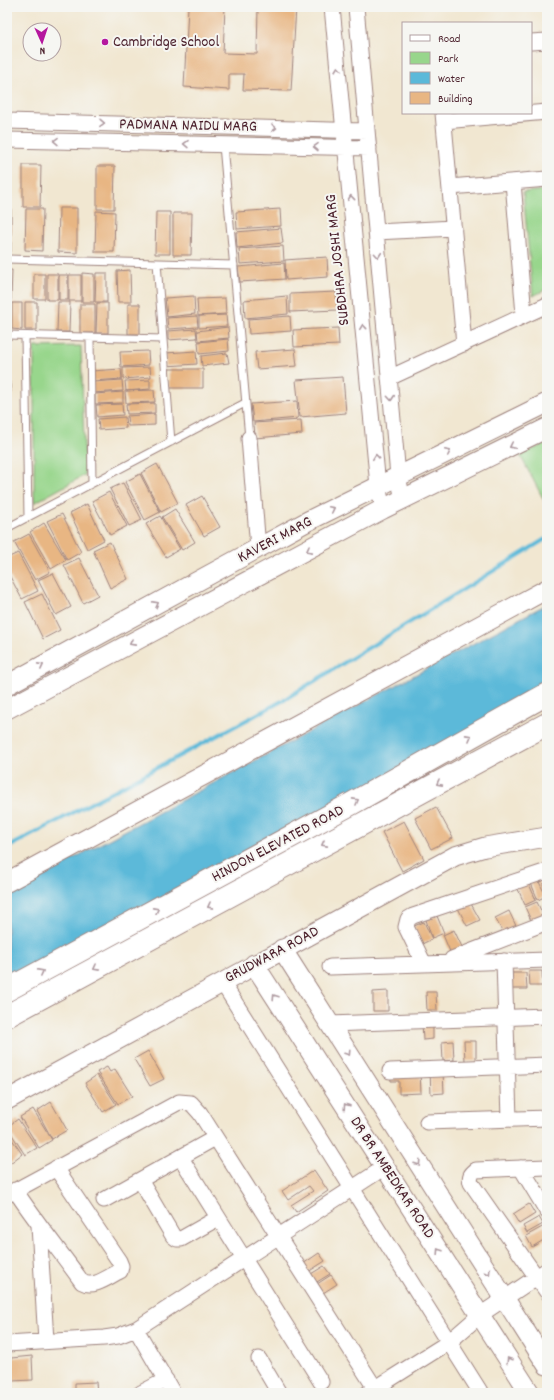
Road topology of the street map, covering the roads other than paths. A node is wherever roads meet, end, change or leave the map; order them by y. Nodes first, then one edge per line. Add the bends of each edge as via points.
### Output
1 (332, 7) edge
2 (356, 7) edge
3 (547, 41) edge
4 (532, 42) edge
5 (547, 112) edge
6 (532, 113) edge
7 (506, 114) edge
8 (444, 117) edge
9 (7, 121) edge
10 (344, 130) junction
11 (367, 131) junction
12 (7, 140) edge
13 (223, 145) junction
14 (346, 148) junction
15 (369, 148) junction
16 (547, 179) edge
17 (513, 182) junction
18 (450, 187) junction
19 (454, 228) junction
20 (376, 232) junction
21 (7, 259) edge
22 (157, 263) junction
23 (234, 265) junction
24 (547, 305) edge
25 (524, 315) junction
26 (7, 335) edge
27 (25, 336) junction
28 (90, 338) junction
29 (163, 339) junction
30 (464, 344) junction
31 (389, 378) junction
32 (245, 403) junction
33 (547, 403) edge
34 (547, 428) edge
35 (249, 438) joint
36 (171, 442) junction
37 (398, 476) junction
38 (92, 483) junction
39 (378, 486) junction
40 (403, 500) junction
41 (383, 509) junction
42 (28, 517) junction
43 (7, 528) edge
44 (258, 548) junction
45 (547, 589) edge
46 (7, 685) edge
47 (547, 694) edge
48 (7, 710) edge
49 (547, 724) edge
50 (547, 837) edge
51 (547, 871) edge
52 (7, 882) edge
53 (547, 922) edge
54 (282, 949) junction
55 (547, 960) edge
56 (504, 961) junction
57 (441, 963) junction
58 (254, 964) junction
59 (424, 964) junction
60 (330, 967) dead end
61 (222, 982) junction
62 (7, 990) edge
63 (7, 1016) edge
64 (547, 1016) edge
65 (506, 1017) junction
66 (330, 1024) junction
67 (547, 1065) edge
68 (507, 1066) junction
69 (390, 1071) dead end
70 (7, 1100) edge
71 (547, 1118) edge
72 (509, 1119) junction
73 (427, 1122) dead end
74 (215, 1138) junction
75 (180, 1158) junction
76 (385, 1167) junction
77 (547, 1167) edge
78 (56, 1168) junction
79 (521, 1168) junction
80 (140, 1180) junction
81 (353, 1188) junction
82 (11, 1193) edge
83 (104, 1200) dead end
84 (547, 1210) edge
85 (218, 1218) junction
86 (39, 1226) junction
87 (278, 1236) junction
88 (244, 1260) junction
89 (542, 1273) edge
90 (547, 1292) edge
91 (504, 1298) junction
92 (480, 1315) junction
93 (136, 1329) junction
94 (46, 1341) junction
95 (449, 1342) junction
96 (7, 1344) edge
97 (259, 1359) dead end
98 (547, 1365) edge
99 (166, 1380) junction
100 (321, 1382) dead end
101 (371, 1391) edge
102 (142, 1393) edge
103 (174, 1393) edge
104 (279, 1393) edge
105 (481, 1393) edge
106 (530, 1393) edge

10 -> 1 street, SUBDHRA JOSHI MARG
2 - 11 street
3 - 4 street
5 - 6 street
7 - 8 street
8 - 18 street
9 -> 10 street, PADMANA NAIDU MARG
10 - 11 street, PADMANA NAIDU MARG
10 - 14 street, SUBDHRA JOSHI MARG
11 - 15 street
13 -> 12 street, PADMANA NAIDU MARG
14 -> 13 street, PADMANA NAIDU MARG
13 - 23 lane
14 - 15 street, PADMANA NAIDU MARG
39 -> 14 street, SUBDHRA JOSHI MARG
15 - 20 street
16 - 17 street
17 - 18 street
17 - 25 street
18 - 19 street
19 - 20 street
19 - 30 street
20 -> 31 street
21 - 22 lane
22 - 23 lane
22 - 29 lane
23 - 32 lane
24 - 25 street
25 - 30 street
26 - 27 lane
27 - 28 lane
27 - 42 lane
28 - 29 lane
28 - 38 lane
29 - 36 lane
30 - 31 street
31 -> 37 street
32 - 35 lane
32 - 36 lane
37 -> 33 street, KAVERI MARG
34 -> 40 street, KAVERI MARG
35 - 44 street
36 - 38 lane
37 - 39 street, KAVERI MARG
37 - 40 street
38 - 42 lane
39 - 41 street, SUBDHRA JOSHI MARG
44 -> 39 street, KAVERI MARG
40 - 41 street, KAVERI MARG
41 -> 48 street, KAVERI MARG
42 - 43 lane
46 -> 44 street, KAVERI MARG
45 - 52 street
62 -> 47 highway, HINDON ELEVATED ROAD via 351,804
49 -> 63 highway, HINDON ELEVATED ROAD
50 - 54 street, GRUDWARA ROAD via 485,847 455,856
51 - 59 street via 408,919 406,927
53 - 57 street
54 - 58 street, GRUDWARA ROAD
54 - 66 street, DR BR AMBEDKAR ROAD
55 - 56 street
56 - 57 street
56 - 65 street
57 - 59 street
58 - 61 street, GRUDWARA ROAD
76 -> 58 street, DR BR AMBEDKAR ROAD
59 - 60 street
61 - 70 street, GRUDWARA ROAD
61 - 81 street
64 - 65 street
65 - 66 street
65 - 68 street
66 -> 91 street, DR BR AMBEDKAR ROAD
67 - 68 street
68 - 69 street
68 - 72 street
71 - 72 street
72 - 73 street
74 - 75 street
74 - 78 street via 191,1103 179,1102
74 - 87 street
75 - 80 street
75 - 85 street
76 - 81 street
92 -> 76 street, DR BR AMBEDKAR ROAD
77 - 79 street
78 - 82 street
78 - 86 street via 119,1262 120,1271 87,1285
79 - 84 street
79 - 89 street via 476,1170 469,1178 471,1184
80 - 83 street
80 - 85 street via 177,1239
81 - 87 street
81 - 95 street
82 - 86 street
85 - 88 street
86 - 94 street
87 - 88 street
87 - 101 street
88 - 93 street
88 - 100 street
89 - 90 street
89 - 91 street
91 - 92 street
91 - 98 street, DR BR AMBEDKAR ROAD
92 - 95 street
106 -> 92 street, DR BR AMBEDKAR ROAD
93 - 94 street via 104,1338
93 - 99 street
94 - 96 street
95 - 101 street
95 - 105 street
97 - 104 street
99 - 102 street
99 - 103 street

